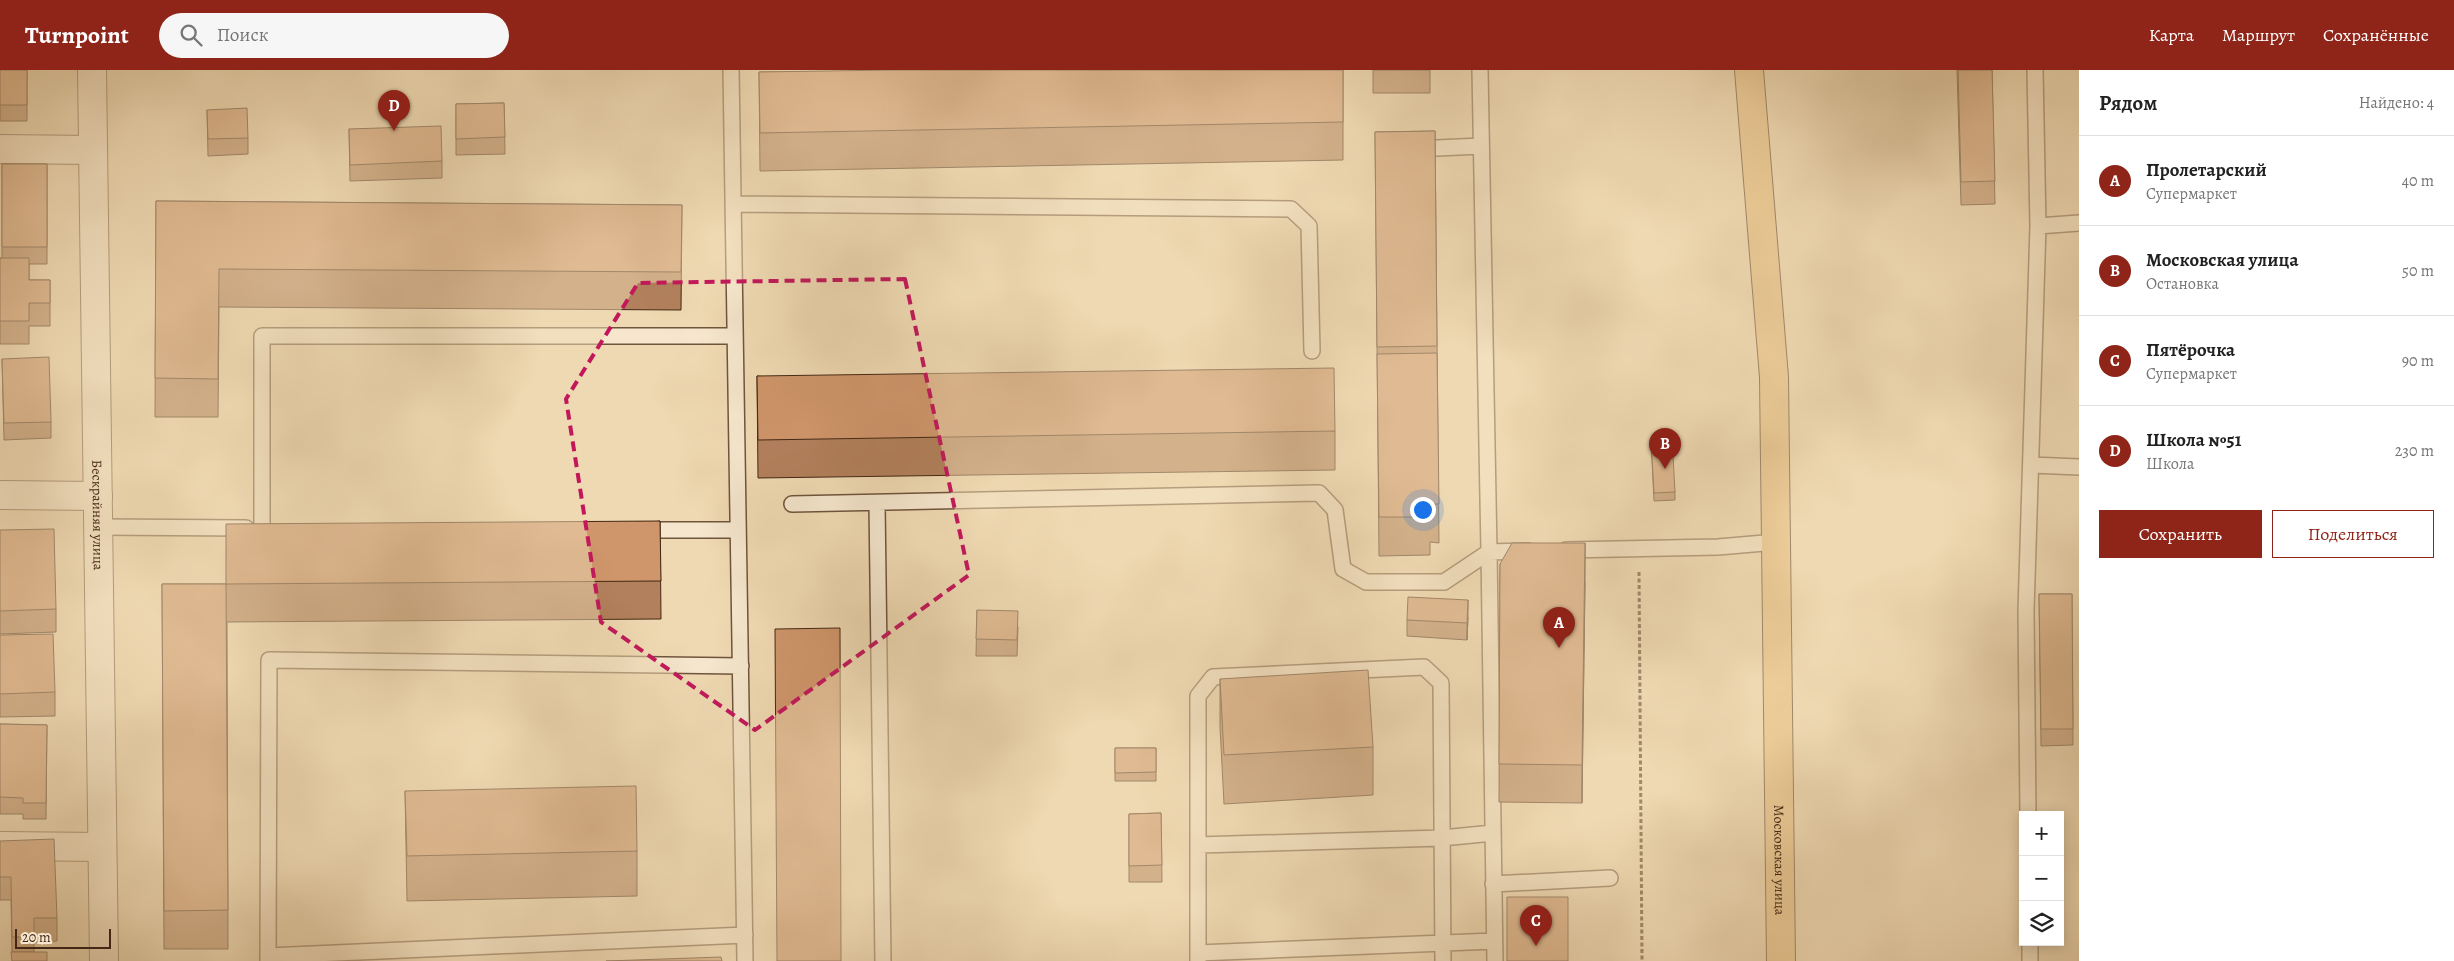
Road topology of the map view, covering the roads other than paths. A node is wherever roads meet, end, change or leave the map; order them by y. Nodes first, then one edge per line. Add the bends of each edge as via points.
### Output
1 (92, 70) edge
2 (731, 70) edge
3 (1480, 70) edge
4 (1750, 70) edge
5 (2035, 70) edge
6 (1481, 146) junction
7 (0, 148) edge
8 (93, 150) junction
9 (1401, 150) edge
10 (733, 204) junction
11 (2079, 223) edge
12 (2038, 226) junction
13 (736, 336) junction
14 (1312, 351) dead end
15 (2032, 465) junction
16 (2079, 467) edge
17 (0, 495) edge
18 (98, 496) junction
19 (878, 502) junction
20 (792, 504) dead end
21 (98, 527) junction
22 (262, 528) junction
23 (282, 528) edge
24 (619, 530) edge
25 (738, 530) junction
26 (1776, 542) junction
27 (1489, 552) junction
28 (741, 666) junction
29 (2028, 811) edge
30 (1493, 833) junction
31 (1442, 838) junction
32 (1198, 845) junction
33 (0, 846) edge
34 (102, 847) junction
35 (1610, 878) dead end
36 (1493, 884) junction
37 (745, 935) junction
38 (1494, 941) junction
39 (1443, 944) junction
40 (2030, 946) edge
41 (1198, 957) edge
42 (268, 958) edge
43 (104, 961) edge
44 (745, 961) edge
45 (883, 961) edge
46 (1443, 961) edge
47 (1495, 961) edge
48 (1781, 961) edge
49 (2030, 961) edge

1 - 8 street, Бескрайняя улица
2 - 10 lane
3 - 6 lane
4 - 26 main road, Московская улица via 1774,377
5 - 12 lane
6 - 9 lane
6 - 27 lane
7 - 8 street
8 - 18 street, Бескрайняя улица
10 - 13 lane
10 - 14 lane via 1291,208 1309,226
11 - 12 lane
12 - 15 lane
13 - 22 lane via 262,336
13 - 25 lane
15 - 16 lane
15 - 29 lane via 2026,611
17 - 18 street
18 - 21 street, Бескрайняя улица
19 - 20 lane
19 - 27 lane via 1319,493 1336,510 1343,569 1366,582 1444,582
19 - 45 lane
21 - 22 lane
21 - 34 street, Бескрайняя улица
22 - 23 lane
24 - 25 lane
25 - 28 lane
26 - 27 lane via 1718,547
26 - 48 main road, Московская улица
27 - 30 lane
28 - 37 lane
28 - 42 lane via 269,660
30 - 31 lane
30 - 36 lane
31 - 32 lane
31 - 32 lane via 1440,683 1424,667 1213,677 1198,696
31 - 39 lane
32 - 41 lane
33 - 34 street
34 - 43 street, Бескрайняя улица
35 - 36 lane
36 - 38 lane
37 - 42 lane
37 - 44 lane
38 - 39 lane
38 - 47 lane
39 - 41 lane
39 - 46 lane
40 - 49 lane

